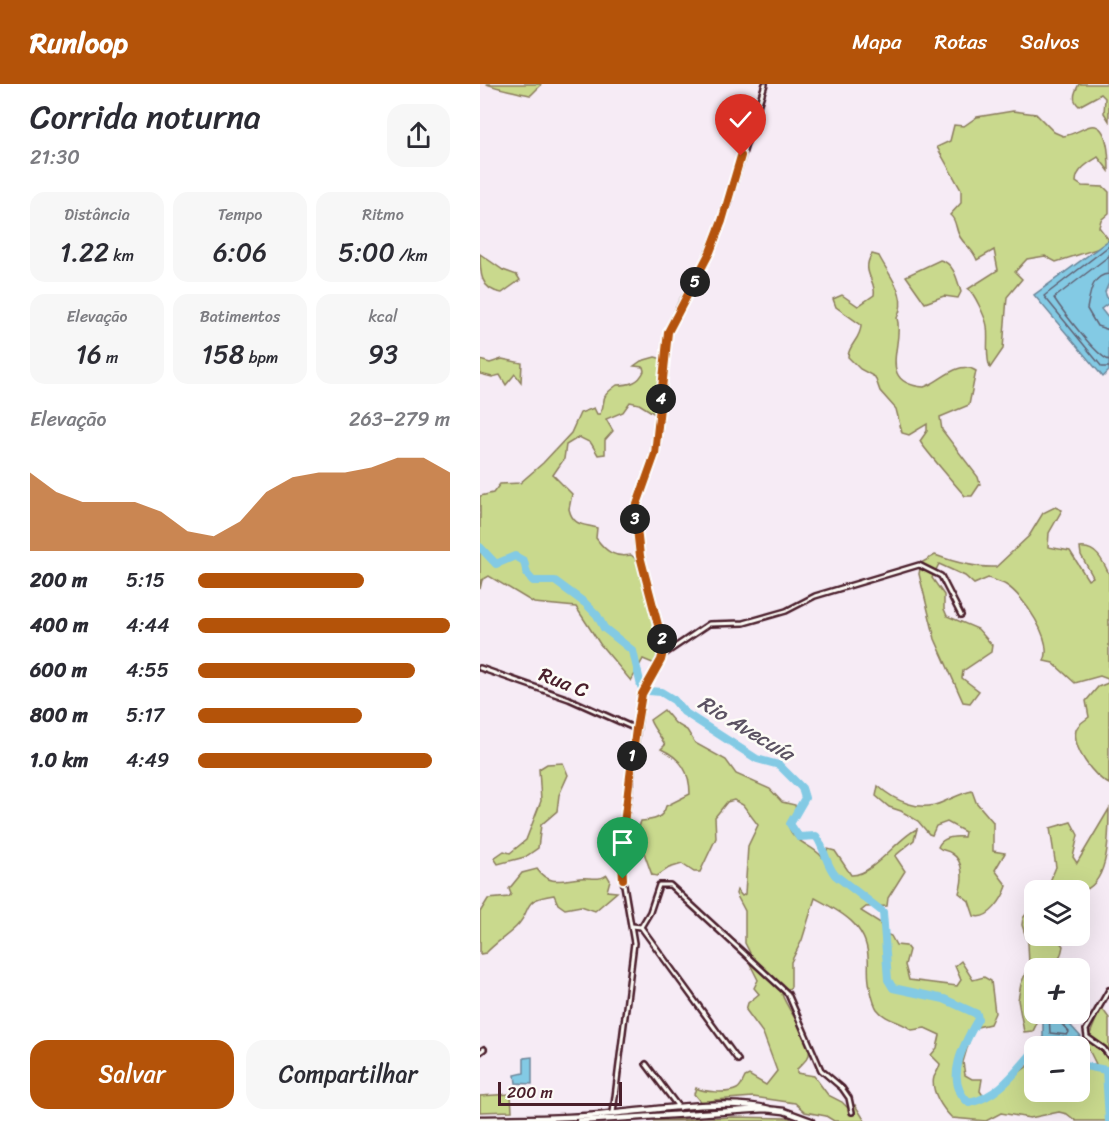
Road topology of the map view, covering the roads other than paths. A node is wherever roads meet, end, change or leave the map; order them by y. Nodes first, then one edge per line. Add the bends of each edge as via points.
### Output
1 (765, 84) edge
2 (961, 615) dead end
3 (663, 655) junction
4 (480, 668) edge
5 (636, 729) junction
6 (632, 926) junction
7 (641, 927) junction
8 (1109, 990) edge
9 (1109, 1056) edge
10 (738, 1059) dead end
11 (646, 1064) dead end
12 (680, 1108) junction
13 (769, 1109) junction
14 (852, 1112) dead end
15 (612, 1118) edge
16 (480, 1119) edge
17 (596, 1120) edge
18 (579, 1121) edge
19 (811, 1121) edge

1 - 3 street via 722,221 668,332 655,454 635,510 638,547 663,641
2 - 3 street via 941,576 919,565 814,596 786,611 752,621 709,624
3 - 5 street via 642,694
4 - 5 street, Rua C via 569,699
5 - 6 street via 621,858
6 - 7 street
6 - 15 street via 634,953
7 - 10 street
7 - 14 street via 659,885 670,885 788,994 821,1070 842,1088
8 - 9 street via 1086,1030 1087,1037
11 - 12 street
12 - 13 main road via 751,1104
12 - 15 main road
13 - 15 main road
13 - 19 main road
15 - 16 main road
15 - 17 main road
17 - 18 main road

